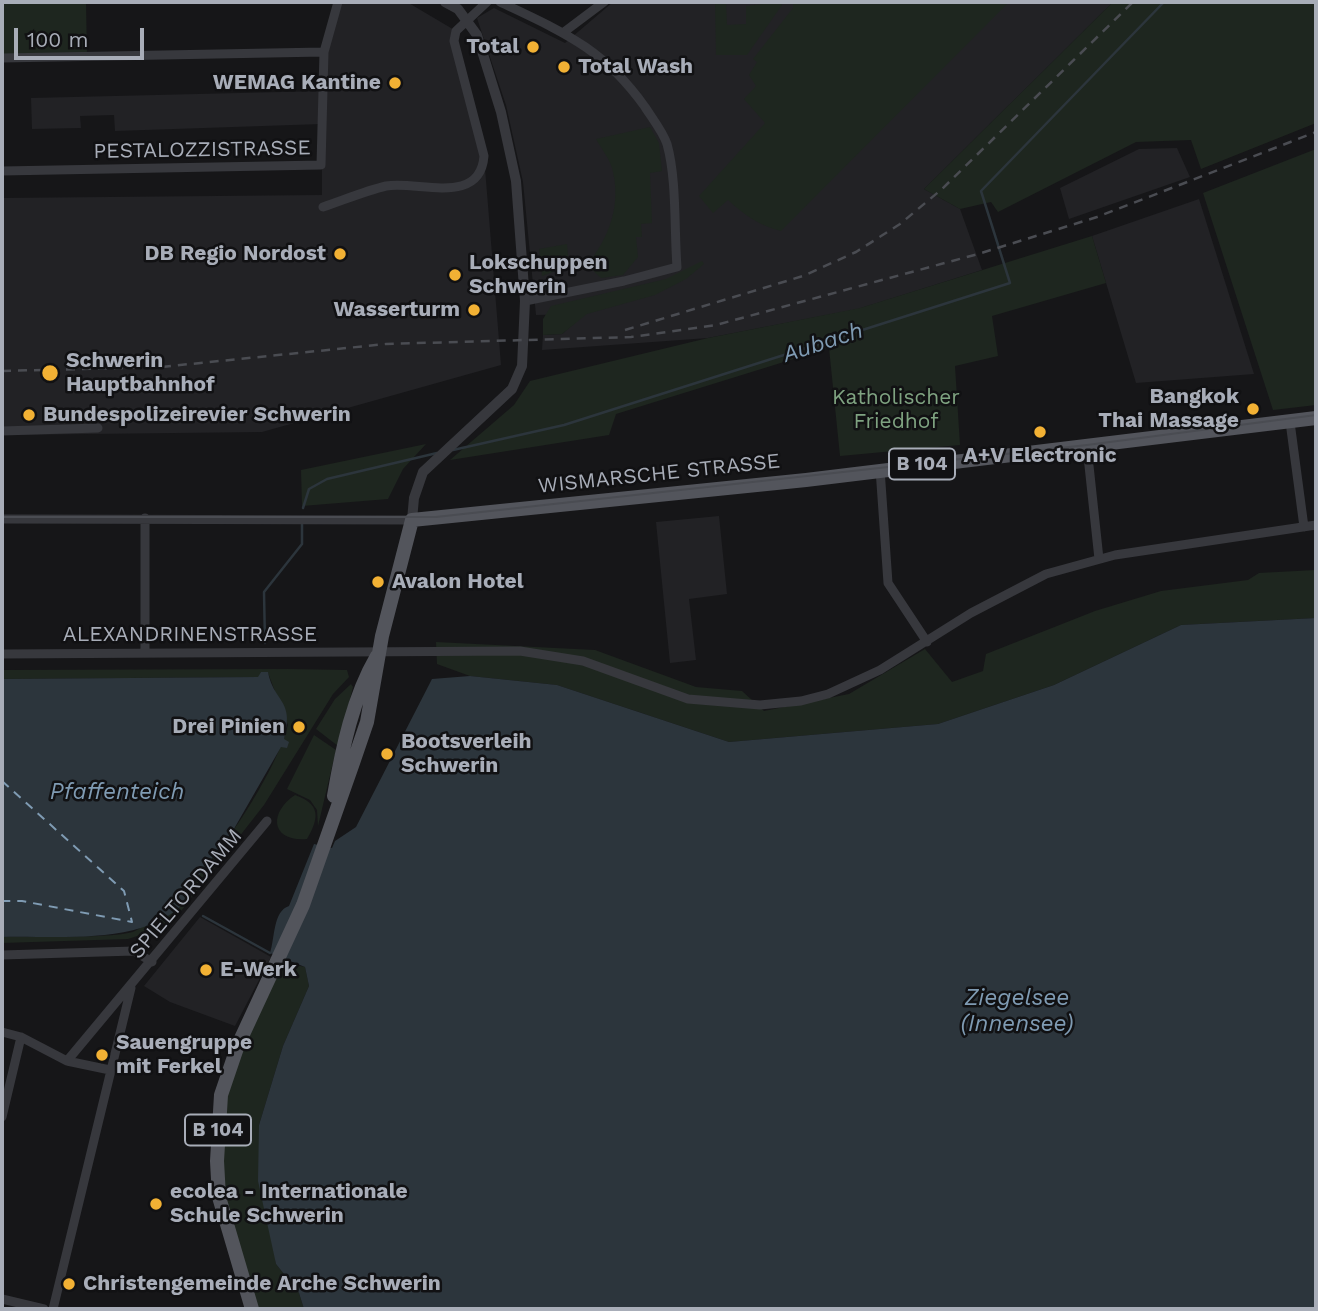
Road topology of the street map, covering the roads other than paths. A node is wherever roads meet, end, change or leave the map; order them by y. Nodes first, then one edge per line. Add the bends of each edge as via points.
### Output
1 (338, 2) edge
2 (446, 2) edge
3 (487, 2) edge
4 (500, 2) edge
5 (604, 2) edge
6 (467, 19) junction
7 (564, 32) junction
8 (324, 52) junction
9 (2, 58) edge
10 (2, 171) edge
11 (323, 207) dead end
12 (525, 301) junction
13 (1316, 418) edge
14 (1290, 422) junction
15 (98, 428) dead end
16 (2, 431) edge
17 (1087, 447) junction
18 (880, 469) junction
19 (145, 518) junction
20 (2, 519) edge
21 (412, 520) junction
22 (1316, 526) edge
23 (1304, 527) junction
24 (1099, 559) junction
25 (927, 642) junction
26 (379, 652) junction
27 (145, 653) junction
28 (2, 654) edge
29 (267, 821) dead end
30 (2, 955) edge
31 (152, 962) junction
32 (131, 988) junction
33 (2, 1031) edge
34 (21, 1037) junction
35 (67, 1061) junction
36 (110, 1070) junction
37 (2, 1117) edge
38 (2, 1299) edge
39 (44, 1309) edge
40 (53, 1309) edge
41 (252, 1309) edge

1 - 8 street, PESTALOZZISTRASSE
2 - 6 street
3 - 6 street
4 - 7 street
5 - 7 street
6 - 11 street via 454,41 484,156 480,174 456,187 388,186
6 - 12 street via 485,54 516,181
7 - 12 street via 607,61 626,81 667,143 677,267
8 - 9 street
8 - 10 street, PESTALOZZISTRASSE via 321,165
12 - 21 street via 522,366 512,389 423,472
13 - 14 main road, WISMARSCHE STRASSE / B 104
14 - 17 main road, WISMARSCHE STRASSE / B 104
14 - 23 street
15 - 16 street
17 - 18 main road, WISMARSCHE STRASSE / B 104
17 - 24 street
18 - 21 main road, WISMARSCHE STRASSE / B 104
18 - 25 street via 888,583
19 - 20 street, WISMARSCHE STRASSE
19 - 21 street, WISMARSCHE STRASSE
19 - 27 street
21 - 26 main road, B 104
22 - 23 street, ALEXANDRINENSTRASSE
23 - 24 street, ALEXANDRINENSTRASSE
24 - 25 street, ALEXANDRINENSTRASSE via 1046,574
25 - 26 street, ALEXANDRINENSTRASSE via 828,694 760,705 688,699 583,661 520,651
26 - 27 street, ALEXANDRINENSTRASSE
26 - 41 main road, B 104 via 366,722 303,905 237,1045 222,1095 219,1197
27 - 28 street, ALEXANDRINENSTRASSE
29 - 31 street, SPIELTORDAMM
30 - 31 street via 134,951
31 - 32 street, SPIELTORDAMM
32 - 35 street, SPIELTORDAMM
32 - 36 street
33 - 34 street
34 - 35 street
34 - 37 street
35 - 36 street
36 - 40 street
38 - 39 street

